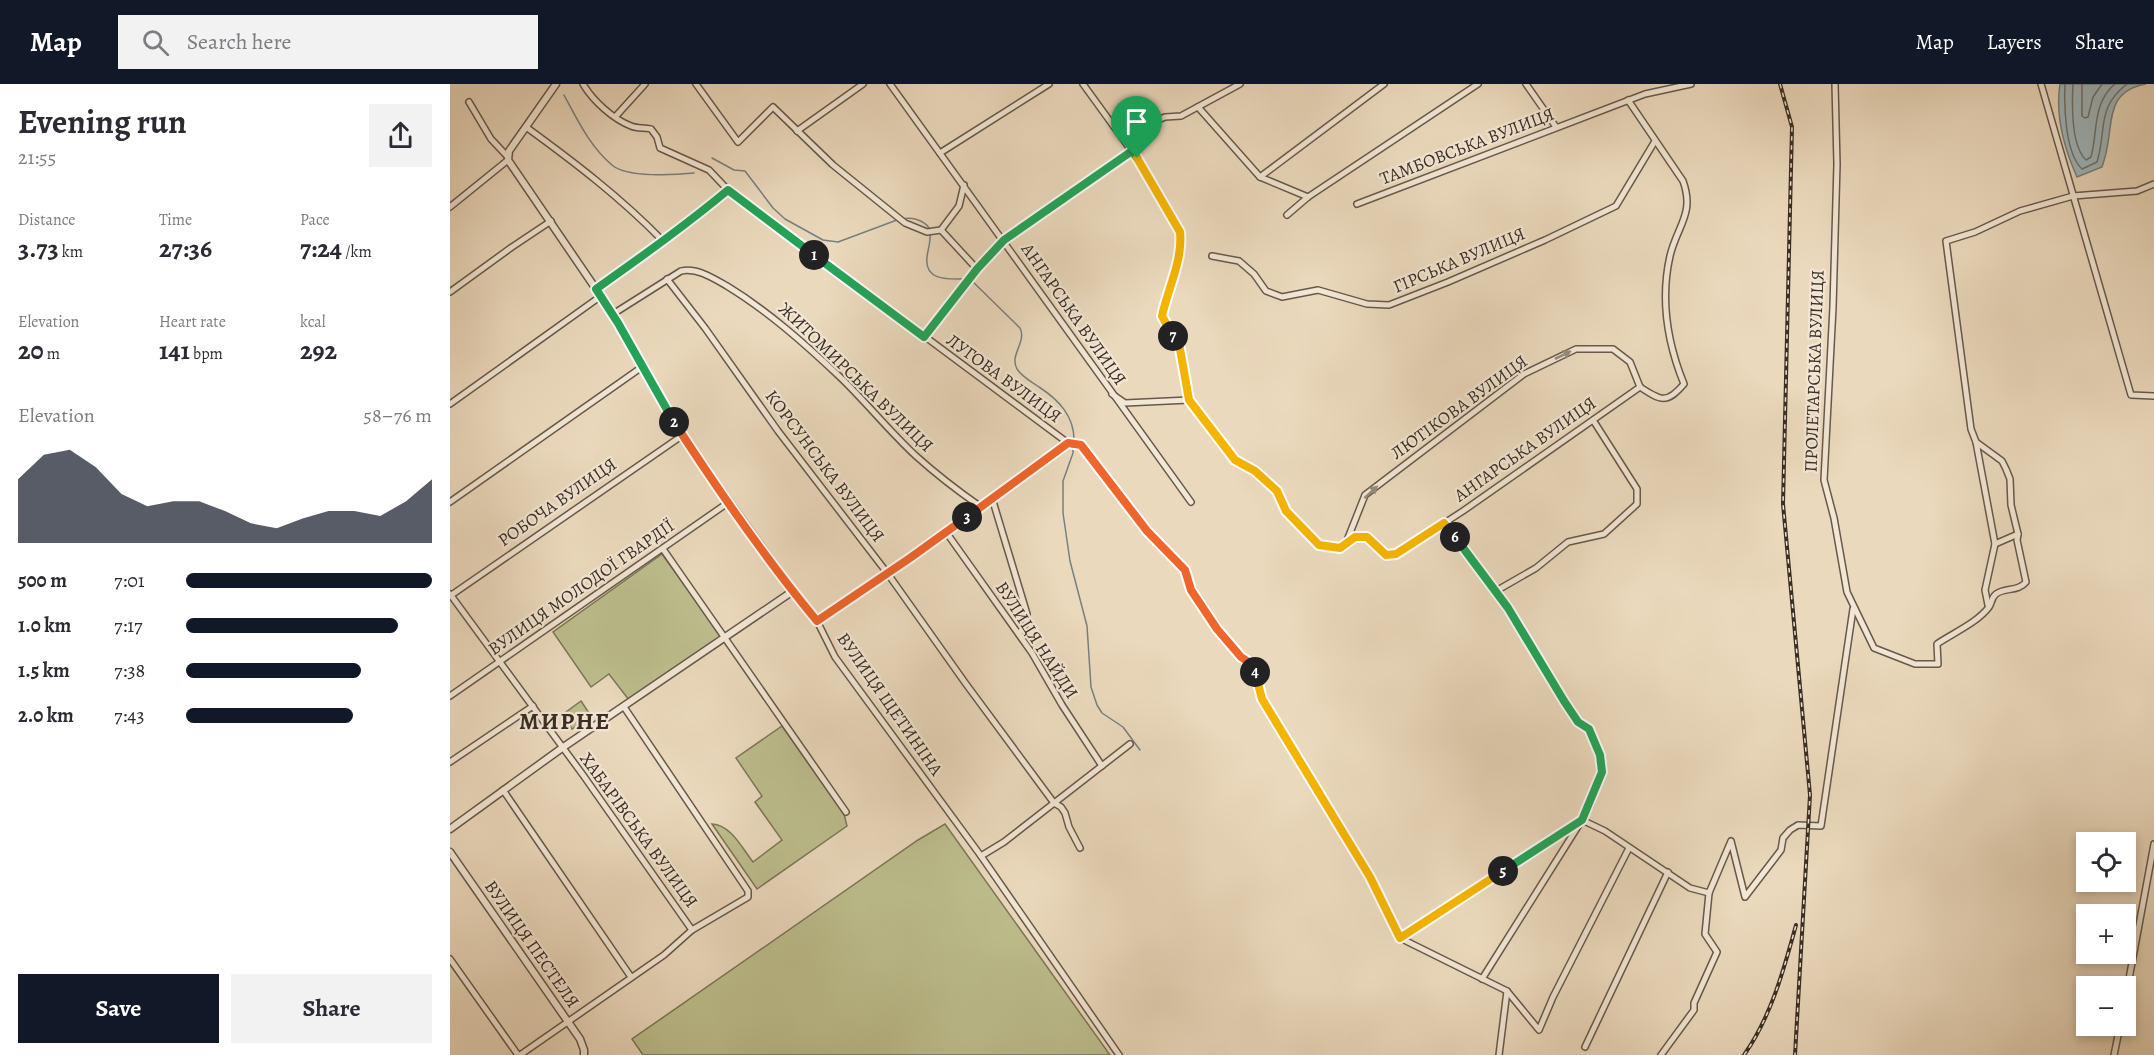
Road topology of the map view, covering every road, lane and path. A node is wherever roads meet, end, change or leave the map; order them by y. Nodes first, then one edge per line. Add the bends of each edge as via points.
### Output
1 (556, 84) edge
2 (583, 84) edge
3 (645, 84) edge
4 (696, 84) edge
5 (863, 84) edge
6 (890, 84) edge
7 (1049, 84) edge
8 (1083, 84) edge
9 (1240, 84) edge
10 (1384, 84) edge
11 (1478, 84) edge
12 (1526, 84) edge
13 (1690, 84) edge
14 (1835, 84) edge
15 (2041, 84) edge
16 (1628, 100) junction
17 (469, 102) dead end
18 (1198, 107) junction
19 (616, 116) junction
20 (526, 126) junction
21 (1556, 127) junction
22 (797, 130) junction
23 (1654, 141) junction
24 (1132, 151) junction
25 (940, 153) junction
26 (507, 158) junction
27 (1260, 177) junction
28 (2154, 184) edge
29 (963, 185) junction
30 (728, 190) junction
31 (2073, 196) junction
32 (1308, 197) junction
33 (1357, 204) dead end
34 (450, 207) edge
35 (1287, 215) dead end
36 (551, 221) junction
37 (938, 230) junction
38 (662, 240) junction
39 (1004, 240) junction
40 (1212, 256) dead end
41 (977, 269) junction
42 (667, 279) junction
43 (596, 289) junction
44 (450, 292) edge
45 (601, 296) junction
46 (612, 314) junction
47 (924, 337) junction
48 (642, 367) junction
49 (1640, 387) junction
50 (1112, 394) junction
51 (2154, 396) edge
52 (1189, 400) junction
53 (450, 404) edge
54 (1593, 420) junction
55 (682, 435) junction
56 (1976, 442) junction
57 (1068, 443) junction
58 (992, 498) junction
59 (450, 502) edge
60 (729, 502) junction
61 (1191, 502) dead end
62 (981, 507) junction
63 (1444, 523) junction
64 (946, 532) junction
65 (2018, 534) junction
66 (1346, 543) junction
67 (1995, 544) junction
68 (663, 549) junction
69 (888, 574) junction
70 (793, 591) junction
71 (1496, 591) junction
72 (450, 595) edge
73 (1853, 607) junction
74 (1989, 607) junction
75 (817, 621) junction
76 (1019, 634) junction
77 (725, 637) junction
78 (499, 662) junction
79 (450, 696) edge
80 (533, 706) junction
81 (624, 707) junction
82 (1130, 744) dead end
83 (562, 748) junction
84 (450, 762) edge
85 (1102, 766) junction
86 (503, 790) junction
87 (1054, 803) junction
88 (846, 812) dead end
89 (1582, 820) junction
90 (450, 829) edge
91 (2154, 844) edge
92 (1080, 848) dead end
93 (1629, 848) junction
94 (450, 852) edge
95 (981, 856) junction
96 (1668, 872) junction
97 (1709, 893) junction
98 (692, 930) junction
99 (1400, 938) junction
100 (450, 959) edge
101 (2130, 976) edge
102 (631, 977) junction
103 (1482, 979) junction
104 (1507, 991) junction
105 (568, 1021) junction
106 (2118, 1036) edge
107 (1585, 1047) dead end
108 (519, 1055) edge
109 (584, 1055) edge
110 (1119, 1055) edge
111 (1499, 1055) edge
112 (1661, 1055) edge
113 (2114, 1055) edge

1 - 20 street
2 - 19 street, ЛУГОВА ВУЛИЦЯ via 599,104
3 - 19 street
4 - 22 street via 738,142 773,107
5 - 22 street
6 - 25 street, АНГАРСЬКА ВУЛИЦЯ
7 - 25 street
8 - 24 street
9 - 18 street
10 - 27 street
11 - 32 street
12 - 21 street
13 - 16 street, ТАМБОВСЬКА ВУЛИЦЯ
14 - 73 street, ПРОЛЕТАРСЬКА ВУЛИЦЯ via 1836,176 1824,480
15 - 31 street
16 - 21 street, ТАМБОВСЬКА ВУЛИЦЯ
16 - 23 street
17 - 26 street
18 - 24 street via 1142,127
18 - 27 street
19 - 30 street, ЛУГОВА ВУЛИЦЯ via 632,126 651,129 660,148 709,170
20 - 26 street
20 - 38 street via 595,178
21 - 33 street, ТАМБОВСЬКА ВУЛИЦЯ
22 - 37 street via 833,165 905,223 927,232
23 - 40 street, ГІРСЬКА ВУЛИЦЯ via 1616,206 1389,305 1367,304 1318,290 1282,297 1266,291 1239,261
23 - 49 street via 1688,194 1688,205 1670,255 1664,298 1671,348 1684,384 1669,398 1658,399
24 - 39 street
24 - 52 street via 1180,232 1162,316 1180,349
25 - 29 street, АНГАРСЬКА ВУЛИЦЯ
26 - 34 street
26 - 36 street, ВУЛИЦЯ ЩЕТИНІНА
27 - 32 street
28 - 31 street via 2137,191
29 - 37 street via 959,206
29 - 39 street, АНГАРСЬКА ВУЛИЦЯ
30 - 38 street
30 - 47 street, ЛУГОВА ВУЛИЦЯ
31 - 51 street via 2130,395
31 - 56 street via 2020,211 1946,241 1965,390
32 - 35 street
36 - 43 street, ВУЛИЦЯ ЩЕТИНІНА
36 - 44 street
37 - 41 street
38 - 43 street
39 - 41 street
39 - 50 street, АНГАРСЬКА ВУЛИЦЯ
41 - 47 street
42 - 46 street, ЖИТОМИРСЬКА ВУЛИЦЯ
42 - 62 street, ЖИТОМИРСЬКА ВУЛИЦЯ via 681,271 695,271 760,308 841,378 917,456
42 - 69 street, КОРСУНСЬКА ВУЛИЦЯ
43 - 45 street, ВУЛИЦЯ ЩЕТИНІНА
45 - 46 street, ВУЛИЦЯ ЩЕТИНІНА
45 - 53 street
46 - 48 street, ВУЛИЦЯ ЩЕТИНІНА
47 - 57 street, ЛУГОВА ВУЛИЦЯ
48 - 55 street, ВУЛИЦЯ ЩЕТИНІНА
48 - 59 street
49 - 54 street, АНГАРСЬКА ВУЛИЦЯ
66 -> 49 street, ЛЮТІКОВА ВУЛИЦЯ via 1365,495 1524,374 1576,349 1613,349 1630,362
50 - 52 street via 1125,403
50 - 61 street, АНГАРСЬКА ВУЛИЦЯ
52 - 66 street via 1235,460 1255,471 1277,491 1286,511 1306,534 1319,545 1340,548
54 - 63 street, АНГАРСЬКА ВУЛИЦЯ
54 - 71 street via 1637,489 1637,504 1604,534 1568,542
55 - 60 street, ВУЛИЦЯ ЩЕТИНІНА
55 - 72 street, РОБОЧА ВУЛИЦЯ
56 - 65 street via 2002,461 2006,469
56 - 67 street
57 - 58 street
57 - 99 street via 1081,445 1147,531 1185,570 1191,590 1217,629 1253,665 1262,699 1370,877
58 - 62 street
58 - 76 street via 1027,614
60 - 68 street, ВУЛИЦЯ МОЛОДОЇ ГВАРДІЇ
60 - 70 street, ВУЛИЦЯ ЩЕТИНІНА
62 - 64 street
63 - 66 street, АНГАРСЬКА ВУЛИЦЯ via 1396,554 1386,555 1367,537 1355,537
63 - 71 street
64 - 69 street
64 - 76 street, ВУЛИЦЯ НАЙДИ
65 - 67 street
65 - 74 street via 2026,582 2018,589 1998,592
67 - 74 street via 1985,590
68 - 77 street
68 - 78 street, ВУЛИЦЯ МОЛОДОЇ ГВАРДІЇ
69 - 75 street
69 - 87 street, КОРСУНСЬКА ВУЛИЦЯ
70 - 75 street, ВУЛИЦЯ ЩЕТИНІНА
70 - 77 street
71 - 89 street via 1578,722 1589,729 1600,755 1602,772
72 - 78 street, ХАБАРІВСЬКА ВУЛИЦЯ
73 - 74 street, ПРОЛЕТАРСЬКА ВУЛИЦЯ via 1874,648 1915,664 1938,664 1937,644
73 - 97 street via 1821,826 1798,825 1790,830 1783,838 1781,850 1745,897 1731,841
75 - 95 street, ВУЛИЦЯ ЩЕТИНІНА via 835,657
76 - 85 street, ВУЛИЦЯ НАЙДИ
77 - 81 street
77 - 88 street
78 - 79 street, ВУЛИЦЯ МОЛОДОЇ ГВАРДІЇ
78 - 80 street, ХАБАРІВСЬКА ВУЛИЦЯ
80 - 83 street, ХАБАРІВСЬКА ВУЛИЦЯ
80 - 84 street
81 - 83 street
81 - 98 street via 748,891 745,900
82 - 85 street
83 - 86 street
83 - 98 street, ХАБАРІВСЬКА ВУЛИЦЯ
85 - 87 street
86 - 90 street
86 - 102 street
87 - 92 street, КОРСУНСЬКА ВУЛИЦЯ via 1065,813
87 - 95 street
89 - 93 street
89 - 99 street
89 - 103 street
91 - 101 street
93 - 96 street
93 - 104 street via 1539,1030
94 - 105 street, ВУЛИЦЯ ПЕСТЕЛЯ
95 - 110 street, ВУЛИЦЯ ЩЕТИНІНА
96 - 97 street via 1690,888
96 - 107 street
97 - 112 street via 1705,934 1717,952 1694,1010
98 - 102 street
99 - 103 street
100 - 108 street
102 - 105 street
103 - 104 street
104 - 111 street
105 - 108 street
105 - 109 street, ВУЛИЦЯ ПЕСТЕЛЯ via 583,1044
106 - 113 street

